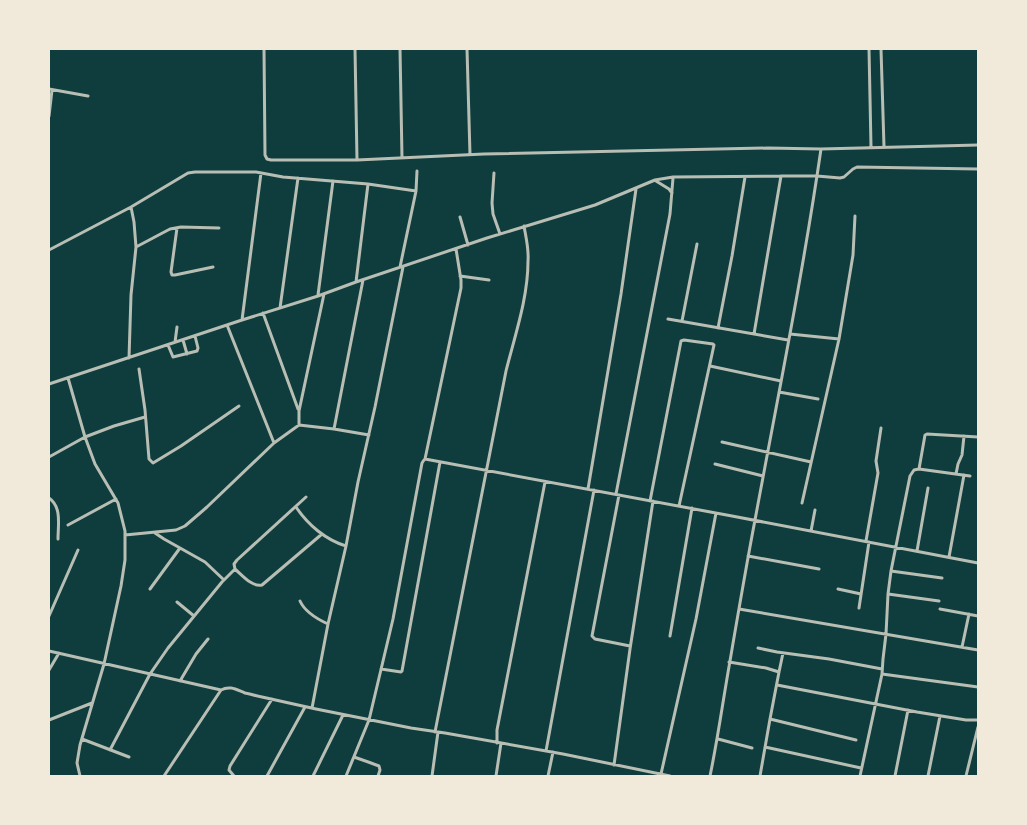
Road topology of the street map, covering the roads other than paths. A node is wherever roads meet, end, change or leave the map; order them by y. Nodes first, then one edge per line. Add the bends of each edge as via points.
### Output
1 (264, 49) edge
2 (355, 49) edge
3 (400, 49) edge
4 (467, 49) edge
5 (868, 49) edge
6 (881, 49) edge
7 (50, 90) edge
8 (88, 96) dead end
9 (49, 116) edge
10 (978, 145) edge
11 (871, 147) junction
12 (884, 147) junction
13 (821, 149) junction
14 (470, 155) junction
15 (402, 158) junction
16 (356, 160) junction
17 (978, 169) edge
18 (418, 171) dead end
19 (261, 173) junction
20 (494, 173) dead end
21 (781, 176) junction
22 (817, 176) junction
23 (673, 177) junction
24 (745, 177) junction
25 (298, 178) junction
26 (333, 180) junction
27 (655, 180) junction
28 (368, 184) junction
29 (636, 189) junction
30 (416, 191) junction
31 (672, 193) junction
32 (132, 207) junction
33 (855, 216) dead end
34 (460, 217) dead end
35 (524, 226) junction
36 (178, 228) junction
37 (220, 228) dead end
38 (500, 234) junction
39 (697, 244) dead end
40 (468, 245) junction
41 (136, 247) junction
42 (456, 249) junction
43 (49, 250) edge
44 (213, 267) dead end
45 (402, 268) junction
46 (460, 276) junction
47 (363, 280) junction
48 (489, 280) dead end
49 (356, 282) junction
50 (324, 293) junction
51 (318, 296) junction
52 (280, 308) junction
53 (263, 313) junction
54 (668, 319) dead end
55 (242, 320) junction
56 (682, 321) junction
57 (227, 325) junction
58 (177, 327) dead end
59 (718, 328) junction
60 (754, 334) junction
61 (790, 334) junction
62 (194, 336) junction
63 (839, 339) junction
64 (183, 340) junction
65 (789, 340) junction
66 (175, 342) junction
67 (168, 345) junction
68 (187, 354) junction
69 (129, 358) junction
70 (710, 366) junction
71 (139, 369) dead end
72 (68, 378) junction
73 (781, 380) junction
74 (49, 384) edge
75 (779, 392) junction
76 (818, 399) dead end
77 (239, 406) dead end
78 (298, 411) junction
79 (146, 417) junction
80 (299, 426) junction
81 (881, 428) dead end
82 (334, 429) junction
83 (369, 435) junction
84 (964, 436) junction
85 (84, 437) junction
86 (978, 437) edge
87 (722, 442) dead end
88 (274, 443) junction
89 (768, 453) junction
90 (49, 457) edge
91 (425, 459) junction
92 (440, 462) junction
93 (811, 462) junction
94 (715, 464) dead end
95 (919, 468) junction
96 (487, 471) junction
97 (956, 474) junction
98 (964, 475) junction
99 (763, 476) junction
100 (970, 476) dead end
101 (545, 482) junction
102 (928, 488) dead end
103 (588, 489) junction
104 (594, 490) junction
105 (618, 494) junction
106 (306, 497) dead end
107 (49, 498) edge
108 (116, 499) junction
109 (652, 501) junction
110 (802, 503) dead end
111 (679, 506) junction
112 (296, 507) junction
113 (692, 508) junction
114 (815, 510) dead end
115 (716, 513) junction
116 (755, 520) junction
117 (68, 525) dead end
118 (811, 531) junction
119 (155, 532) junction
120 (322, 534) junction
121 (126, 535) junction
122 (58, 539) dead end
123 (868, 542) junction
124 (346, 546) junction
125 (896, 547) junction
126 (180, 548) junction
127 (78, 550) dead end
128 (917, 551) junction
129 (748, 556) junction
130 (949, 557) junction
131 (978, 563) edge
132 (234, 569) junction
133 (819, 569) dead end
134 (891, 571) junction
135 (942, 578) dead end
136 (224, 580) junction
137 (150, 589) dead end
138 (838, 589) dead end
139 (861, 594) junction
140 (888, 594) junction
141 (300, 601) dead end
142 (939, 601) dead end
143 (177, 602) dead end
144 (859, 608) dead end
145 (739, 609) junction
146 (940, 609) dead end
147 (969, 614) junction
148 (49, 616) edge
149 (194, 616) junction
150 (978, 616) edge
151 (328, 624) junction
152 (886, 634) junction
153 (670, 636) dead end
154 (208, 639) dead end
155 (630, 646) junction
156 (962, 647) junction
157 (758, 648) dead end
158 (978, 650) edge
159 (49, 651) edge
160 (59, 653) junction
161 (783, 653) junction
162 (729, 662) junction
163 (104, 664) junction
164 (381, 669) junction
165 (49, 670) edge
166 (780, 672) junction
167 (882, 672) junction
168 (150, 674) junction
169 (180, 681) junction
170 (777, 685) junction
171 (978, 687) edge
172 (221, 690) junction
173 (272, 699) junction
174 (92, 702) junction
175 (875, 704) junction
176 (305, 707) junction
177 (312, 708) junction
178 (908, 710) junction
179 (343, 715) junction
180 (940, 716) junction
181 (49, 720) edge
182 (369, 720) junction
183 (770, 720) junction
184 (978, 720) edge
185 (978, 726) edge
186 (436, 732) junction
187 (82, 738) junction
188 (718, 739) junction
189 (856, 740) dead end
190 (499, 743) junction
191 (765, 747) junction
192 (752, 748) dead end
193 (110, 750) junction
194 (546, 751) junction
195 (553, 752) junction
196 (129, 757) dead end
197 (354, 758) junction
198 (614, 765) junction
199 (861, 768) junction
200 (661, 774) junction
201 (80, 776) edge
202 (164, 776) edge
203 (234, 776) edge
204 (267, 776) edge
205 (313, 776) edge
206 (346, 776) edge
207 (378, 776) edge
208 (432, 776) edge
209 (496, 776) edge
210 (548, 776) edge
211 (668, 776) edge
212 (710, 776) edge
213 (760, 776) edge
214 (860, 776) edge
215 (895, 776) edge
216 (928, 776) edge
217 (966, 776) edge

1 - 16 street via 267,159
2 - 16 street
3 - 15 street
4 - 14 street
5 - 11 street
6 - 12 street
7 - 8 street
7 - 9 street
10 - 12 street
11 - 12 street
11 - 13 street
13 - 14 street
13 - 22 street
14 - 15 street
15 - 16 street
17 - 22 street via 858,167 844,178
18 - 30 street
19 - 25 street
19 - 32 street via 188,173
19 - 55 street
20 - 38 street via 492,203
21 - 22 street
21 - 24 street
21 - 60 street
22 - 61 street
23 - 24 street
23 - 27 street
23 - 31 street
24 - 59 street
25 - 26 street
25 - 52 street
26 - 28 street
26 - 51 street
27 - 29 street
27 - 31 street
28 - 30 street
28 - 49 street
29 - 35 street
29 - 103 street
30 - 45 street
31 - 105 street
32 - 41 street
32 - 43 street
33 - 63 street via 853,254
34 - 40 street
35 - 38 street
35 - 96 street via 527,279
36 - 37 street
36 - 41 street
36 - 44 street via 172,275
38 - 40 street
39 - 56 street
40 - 42 street
41 - 69 street
42 - 45 street
42 - 46 street
45 - 47 street
45 - 83 street
46 - 48 street
46 - 91 street via 458,306
47 - 49 street
47 - 82 street
49 - 50 street
50 - 51 street
50 - 78 street
51 - 52 street
52 - 53 street
53 - 55 street
53 - 78 street
54 - 56 street
55 - 57 street
56 - 59 street
57 - 62 street
57 - 88 street
58 - 66 street
59 - 60 street
60 - 65 street
61 - 63 street
61 - 65 street
62 - 64 street
62 - 68 street via 198,350
63 - 93 street
64 - 66 street
64 - 68 street
65 - 73 street
66 - 67 street
67 - 68 street via 173,357
67 - 69 street
69 - 72 street
70 - 73 street
70 - 109 street via 713,344 681,340
70 - 111 street
71 - 79 street
72 - 74 street
72 - 85 street
73 - 75 street
75 - 76 street
75 - 89 street
77 - 79 street via 153,463 149,459
78 - 80 street
79 - 85 street
80 - 82 street
80 - 88 street
81 - 123 street
82 - 83 street
83 - 124 street
84 - 86 street
84 - 95 street via 925,435
84 - 97 street
85 - 90 street
85 - 108 street via 95,464
87 - 89 street
88 - 119 street via 185,526
89 - 93 street
89 - 99 street
91 - 92 street
91 - 164 street
92 - 96 street
92 - 164 street via 402,671
93 - 110 street
94 - 99 street
95 - 97 street
95 - 125 street via 910,476
96 - 101 street
96 - 186 street
97 - 98 street
98 - 100 street
98 - 130 street
99 - 116 street
101 - 103 street
101 - 190 street via 497,730
102 - 128 street
103 - 104 street
104 - 105 street
104 - 194 street
105 - 109 street
105 - 155 street via 592,636
106 - 112 street
107 - 122 street via 58,512
108 - 117 street
108 - 121 street
109 - 111 street
109 - 155 street
111 - 113 street
112 - 120 street
112 - 132 street via 237,560
113 - 115 street
113 - 153 street
114 - 118 street
115 - 116 street
115 - 200 street
116 - 118 street
116 - 129 street
118 - 123 street
119 - 121 street
119 - 126 street
120 - 124 street
120 - 132 street via 257,586
121 - 163 street via 121,586
123 - 125 street
123 - 139 street
124 - 151 street
125 - 128 street
125 - 134 street
126 - 136 street via 205,562
126 - 137 street
127 - 148 street
128 - 130 street
129 - 133 street
129 - 145 street
130 - 131 street
132 - 136 street
134 - 135 street
134 - 140 street
136 - 149 street
138 - 139 street
139 - 144 street
140 - 142 street
140 - 152 street
141 - 151 street via 314,617
143 - 149 street
145 - 152 street
145 - 162 street
146 - 147 street
147 - 150 street
147 - 156 street
149 - 168 street
151 - 177 street
152 - 156 street
152 - 167 street
154 - 169 street
155 - 198 street
156 - 158 street
157 - 161 street
159 - 160 street
160 - 163 street
160 - 165 street
161 - 166 street
161 - 167 street via 830,659
162 - 166 street
162 - 188 street
163 - 168 street
163 - 174 street
164 - 182 street
166 - 170 street
167 - 171 street
167 - 175 street
168 - 169 street
168 - 193 street
169 - 172 street
170 - 175 street
170 - 183 street
172 - 173 street via 233,688
172 - 202 street
173 - 176 street
173 - 203 street via 230,766
174 - 181 street
174 - 187 street
175 - 178 street
175 - 199 street
176 - 177 street
176 - 204 street
177 - 179 street
178 - 180 street
178 - 215 street
179 - 182 street
179 - 205 street
180 - 184 street
180 - 216 street
182 - 186 street
182 - 197 street
183 - 189 street
183 - 191 street
185 - 217 street
186 - 190 street
186 - 208 street
187 - 193 street
187 - 201 street via 77,763
188 - 192 street
188 - 212 street
190 - 194 street
190 - 209 street
191 - 199 street
191 - 213 street
193 - 196 street
194 - 195 street
195 - 198 street
195 - 210 street
197 - 206 street
197 - 207 street via 379,766
198 - 200 street
199 - 214 street
200 - 211 street

